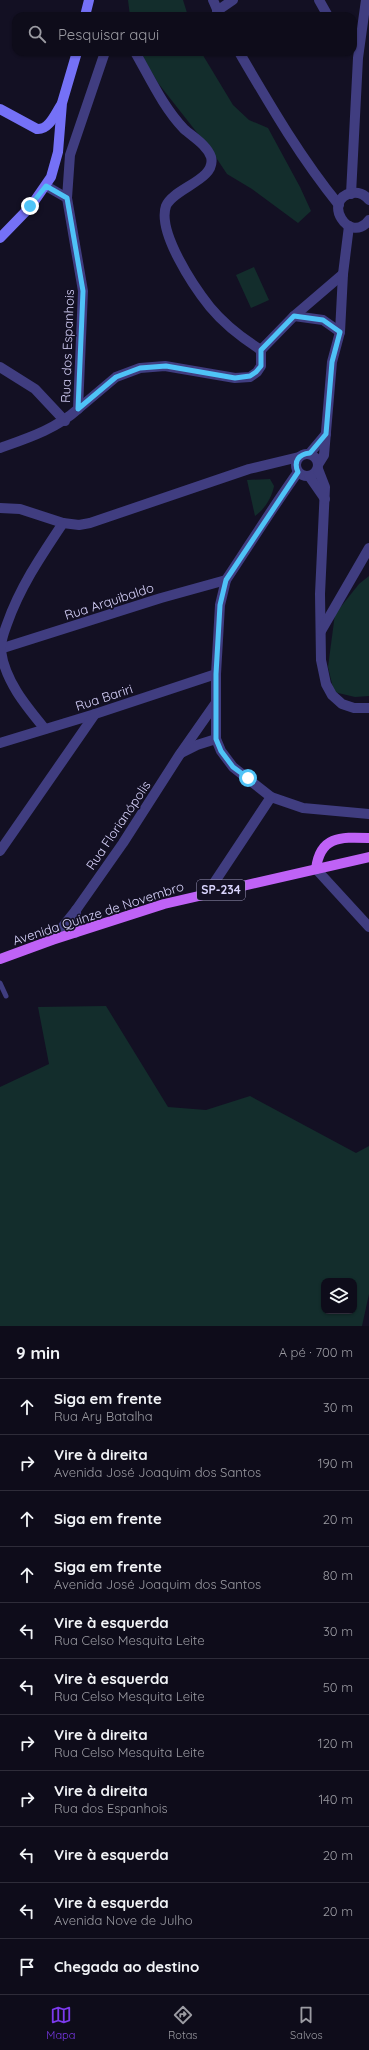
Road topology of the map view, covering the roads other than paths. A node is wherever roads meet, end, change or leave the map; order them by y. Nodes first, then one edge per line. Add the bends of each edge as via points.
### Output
1 (89, 0) edge
2 (213, 0) edge
3 (233, 0) edge
4 (319, 0) edge
5 (366, 0) edge
6 (86, 12) edge
7 (219, 12) edge
8 (220, 12) edge
9 (326, 12) edge
10 (357, 45) edge
11 (75, 56) edge
12 (104, 56) edge
13 (137, 56) edge
14 (242, 56) edge
15 (355, 56) edge
16 (62, 103) junction
17 (0, 109) edge
18 (58, 152) junction
19 (70, 155) junction
20 (46, 186) junction
21 (351, 194) junction
22 (67, 198) junction
23 (369, 200) edge
24 (339, 205) junction
25 (369, 220) edge
26 (349, 226) junction
27 (0, 238) edge
28 (343, 274) junction
29 (294, 316) junction
30 (340, 332) junction
31 (261, 350) junction
32 (0, 367) edge
33 (78, 409) junction
34 (65, 421) junction
35 (326, 434) junction
36 (0, 448) edge
37 (310, 453) junction
38 (318, 466) junction
39 (301, 470) junction
40 (325, 499) junction
41 (0, 508) edge
42 (63, 523) junction
43 (369, 548) edge
44 (226, 580) junction
45 (321, 632) junction
46 (0, 649) edge
47 (216, 674) junction
48 (215, 704) junction
49 (369, 708) edge
50 (95, 714) junction
51 (45, 729) junction
52 (216, 739) junction
53 (0, 743) edge
54 (180, 754) junction
55 (271, 797) junction
56 (369, 814) edge
57 (369, 838) edge
58 (0, 851) edge
59 (369, 857) edge
60 (316, 869) junction
61 (208, 892) junction
62 (76, 910) junction
63 (369, 927) edge
64 (75, 933) junction
65 (52, 940) junction
66 (0, 959) edge
67 (0, 983) edge
68 (6, 996) dead end

1 - 6 main road
2 - 7 street
3 - 8 street
4 - 9 street
5 - 10 street
11 - 16 main road
12 - 19 street, Rua dos Espanhois
13 - 31 street via 173,117 211,157 210,168 206,174 175,196 166,206 167,229 177,255 210,307 242,337
14 - 24 street via 292,141
15 - 21 street
16 - 17 main road via 48,124 41,129
16 - 18 main road
18 - 19 street
18 - 20 main road
19 - 22 street, Rua dos Espanhois
20 - 22 street
20 - 27 main road
21 - 23 street via 362,194
21 - 24 street
22 - 33 street, Rua dos Espanhois via 83,291
24 - 26 street via 339,216
25 - 26 street via 362,226
26 - 28 street
28 - 29 street
28 - 30 street
29 - 30 street via 323,320
29 - 31 street
30 - 35 street via 332,362
31 - 33 street via 261,366 250,376 235,378 166,366 140,368 116,377
32 - 34 street via 35,389
33 - 34 street, Rua dos Espanhois
34 - 36 street, Rua dos Espanhois
35 - 37 street
35 - 38 street via 324,455
37 - 38 street via 316,457
37 - 39 street via 304,454
38 - 39 street via 314,474
38 - 40 street via 325,487
39 - 40 street
39 - 42 street via 261,465 90,523
39 - 44 street via 279,498
40 - 45 street via 322,524
41 - 42 street via 20,509
42 - 46 street via 37,562 15,603
43 - 45 street
44 - 46 street, Rua Arquibaldo
44 - 47 street via 220,605
45 - 49 street via 326,684 332,695 342,704 354,708
46 - 51 street via 9,679
47 - 48 street
47 - 50 street, Rua Bariri
48 - 52 street
48 - 54 street, Rua Florianópolis
50 - 51 street, Rua Bariri
50 - 58 street
51 - 53 street, Rua Bariri
52 - 54 street
52 - 55 street via 233,767
54 - 62 street, Rua Florianópolis via 123,844
55 - 56 street via 304,808
55 - 61 street
57 - 60 main road via 328,842 319,853
59 - 60 main road, Avenida Quinze de Novembro / SP-234
60 - 61 main road, Avenida Quinze de Novembro / SP-234
60 - 63 street
61 - 64 main road, Avenida Quinze de Novembro / SP-234
62 - 64 street
62 - 65 street, Rua Florianópolis
64 - 65 main road, Avenida Quinze de Novembro / SP-234
65 - 66 main road, Avenida Quinze de Novembro / SP-234
67 - 68 lane

